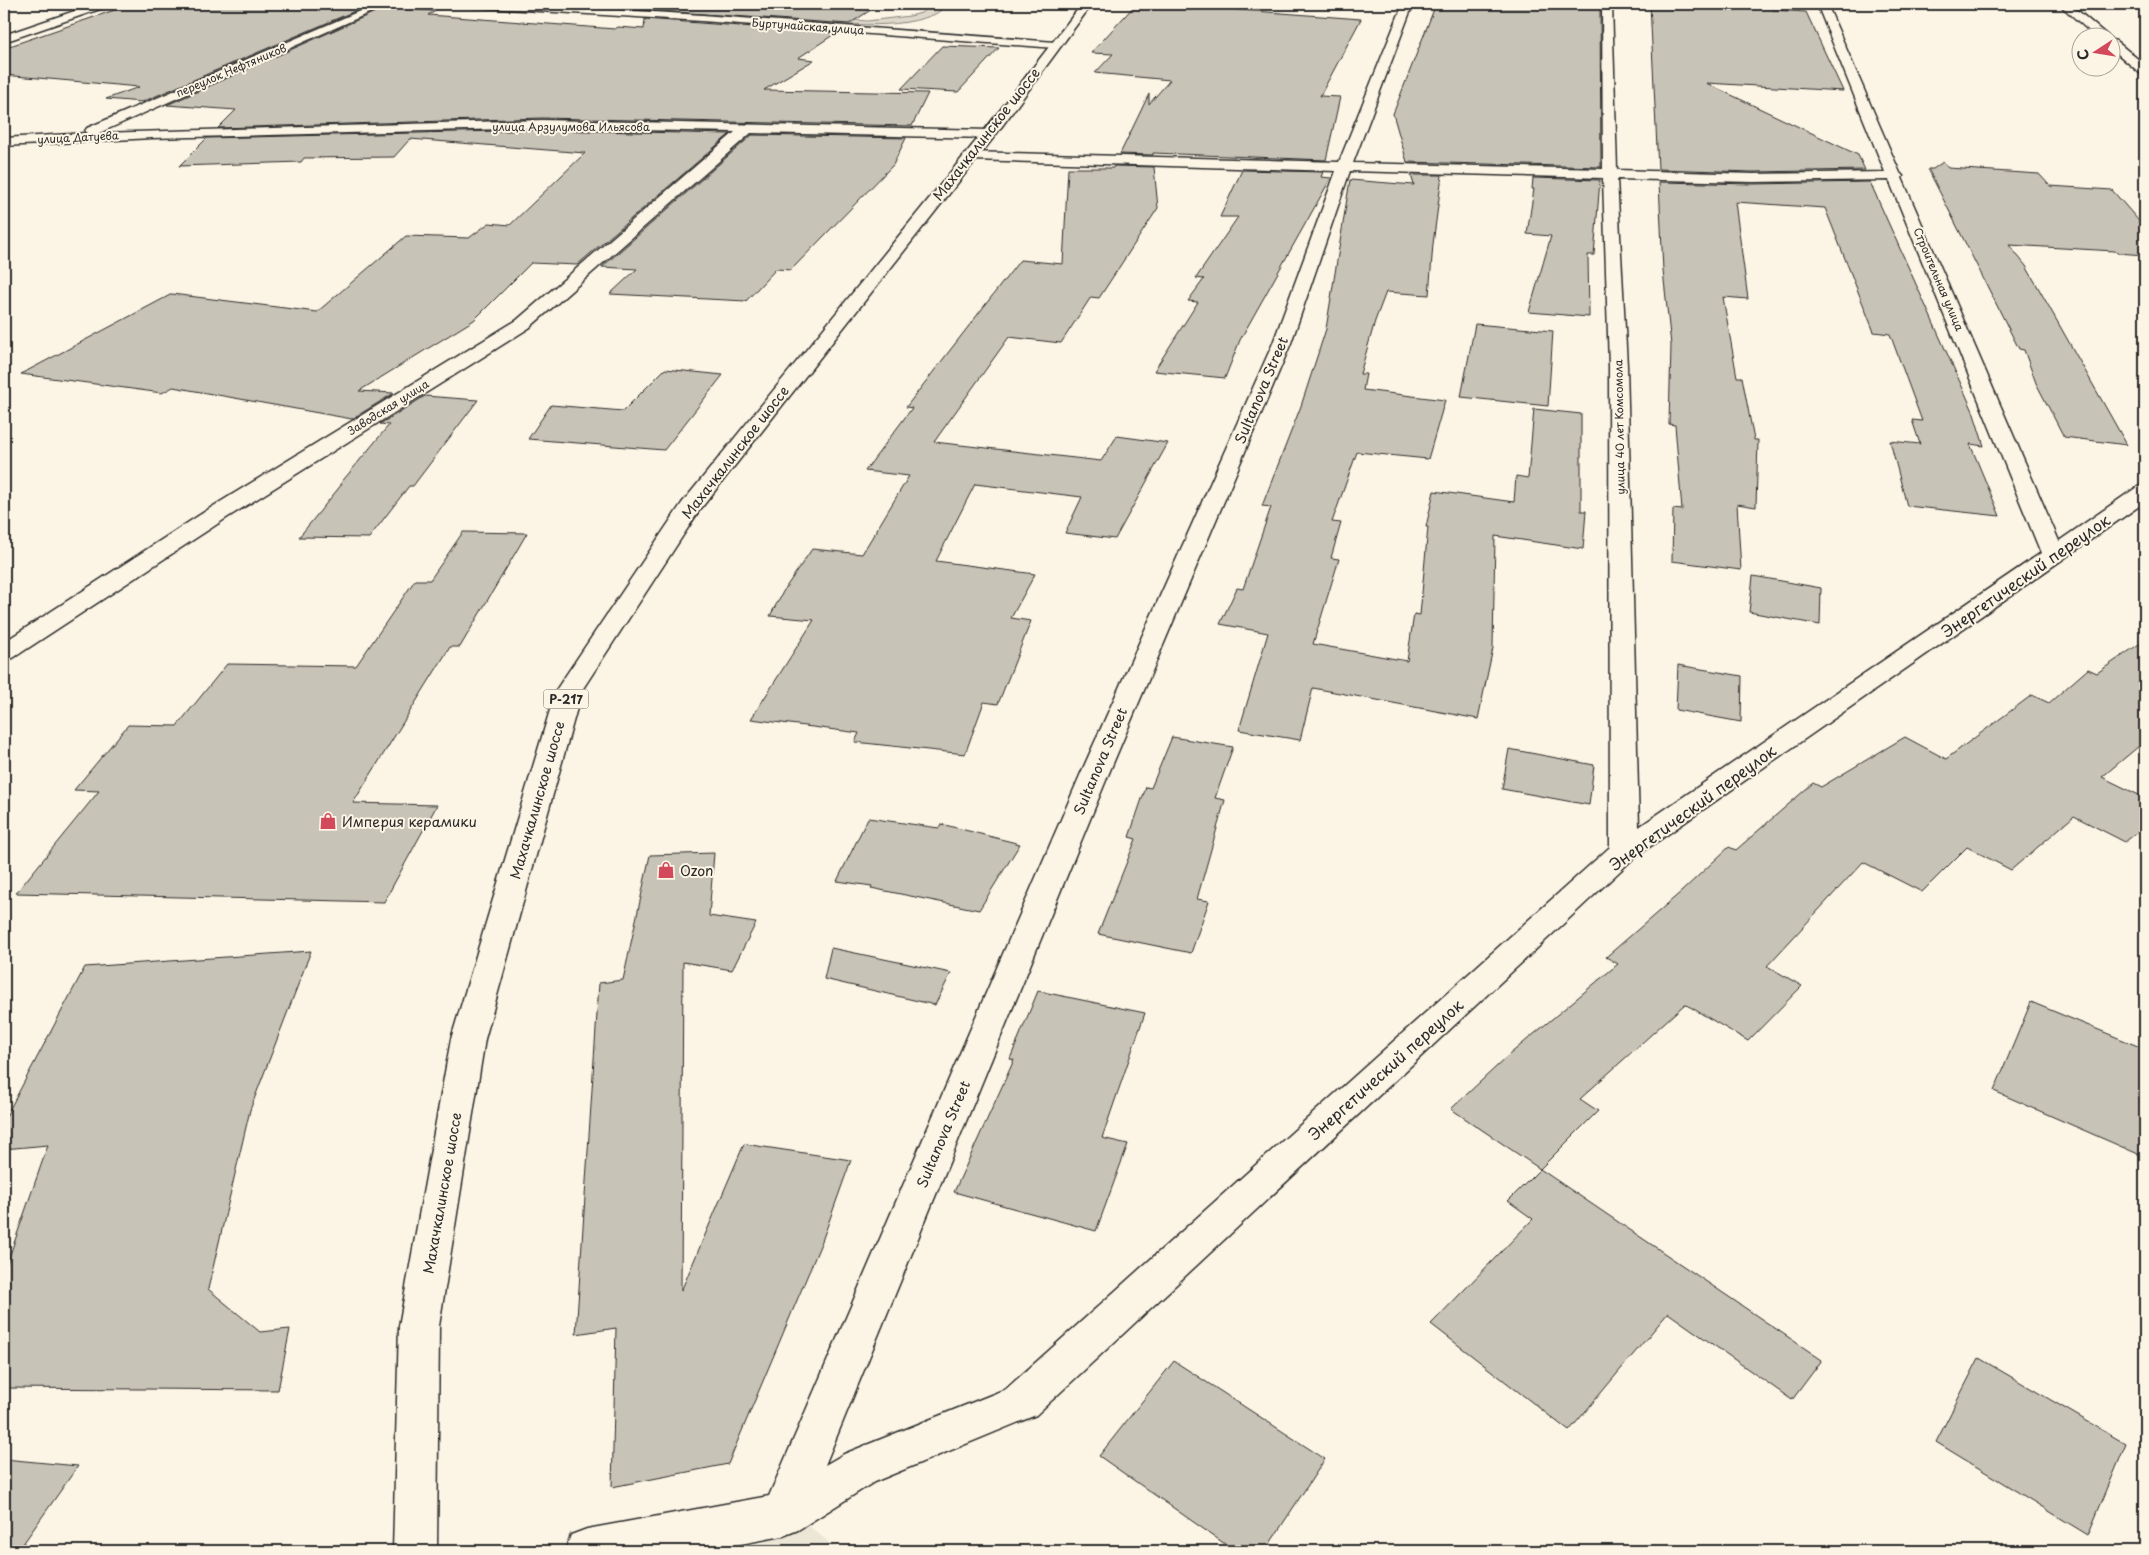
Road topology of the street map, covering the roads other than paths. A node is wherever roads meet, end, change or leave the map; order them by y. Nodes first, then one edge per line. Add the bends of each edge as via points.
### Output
1 (105, 4) edge
2 (384, 4) edge
3 (472, 4) edge
4 (1087, 4) edge
5 (1408, 4) edge
6 (1608, 4) edge
7 (1822, 4) edge
8 (2064, 4) edge
9 (2093, 28) edge
10 (4, 39) edge
11 (1054, 45) junction
12 (2122, 51) edge
13 (2145, 71) edge
14 (748, 128) junction
15 (152, 134) joint
16 (989, 134) junction
17 (78, 137) junction
18 (4, 142) edge
19 (970, 156) junction
20 (1345, 165) junction
21 (1610, 174) junction
22 (1896, 176) junction
23 (2145, 492) edge
24 (2054, 556) junction
25 (4, 652) edge
26 (1625, 850) junction
27 (783, 1515) junction
28 (415, 1551) edge
29 (587, 1551) edge

1 - 10 main road
2 - 17 main road, переулок Нефтяников
3 - 11 main road, Буртунайская улица via 705,14
4 - 11 main road, Махачкалинское шоссе / Р-217
5 - 20 main road, Sultanova Street
6 - 21 main road, улица 40 лет Комсомола
7 - 22 main road, Строительная улица
8 - 9 main road
11 - 16 main road, Махачкалинское шоссе / Р-217
12 - 13 main road
14 - 15 main road, улица Арзулумова Ильясова via 542,124
14 - 16 main road, улица Арзулумова Ильясова
14 - 25 main road, Заводская улица via 523,324 220,512
15 - 17 main road, улица Датуева
16 - 19 main road, Махачкалинское шоссе / Р-217
17 - 18 main road, улица Датуева
19 - 20 main road
19 - 28 main road, Махачкалинское шоссе / Р-217 via 690,508 569,690 468,1039 419,1326
20 - 21 main road
20 - 27 main road, Sultanova Street via 1282,342 1095,772
21 - 22 main road via 1753,178
21 - 26 main road, улица 40 лет Комсомола via 1618,366
22 - 24 main road, Строительная улица
23 - 24 main road, Энергетический переулок
24 - 26 main road, Энергетический переулок
26 - 27 main road, Энергетический переулок via 1021,1402 859,1468
27 - 29 main road, Энергетический переулок

